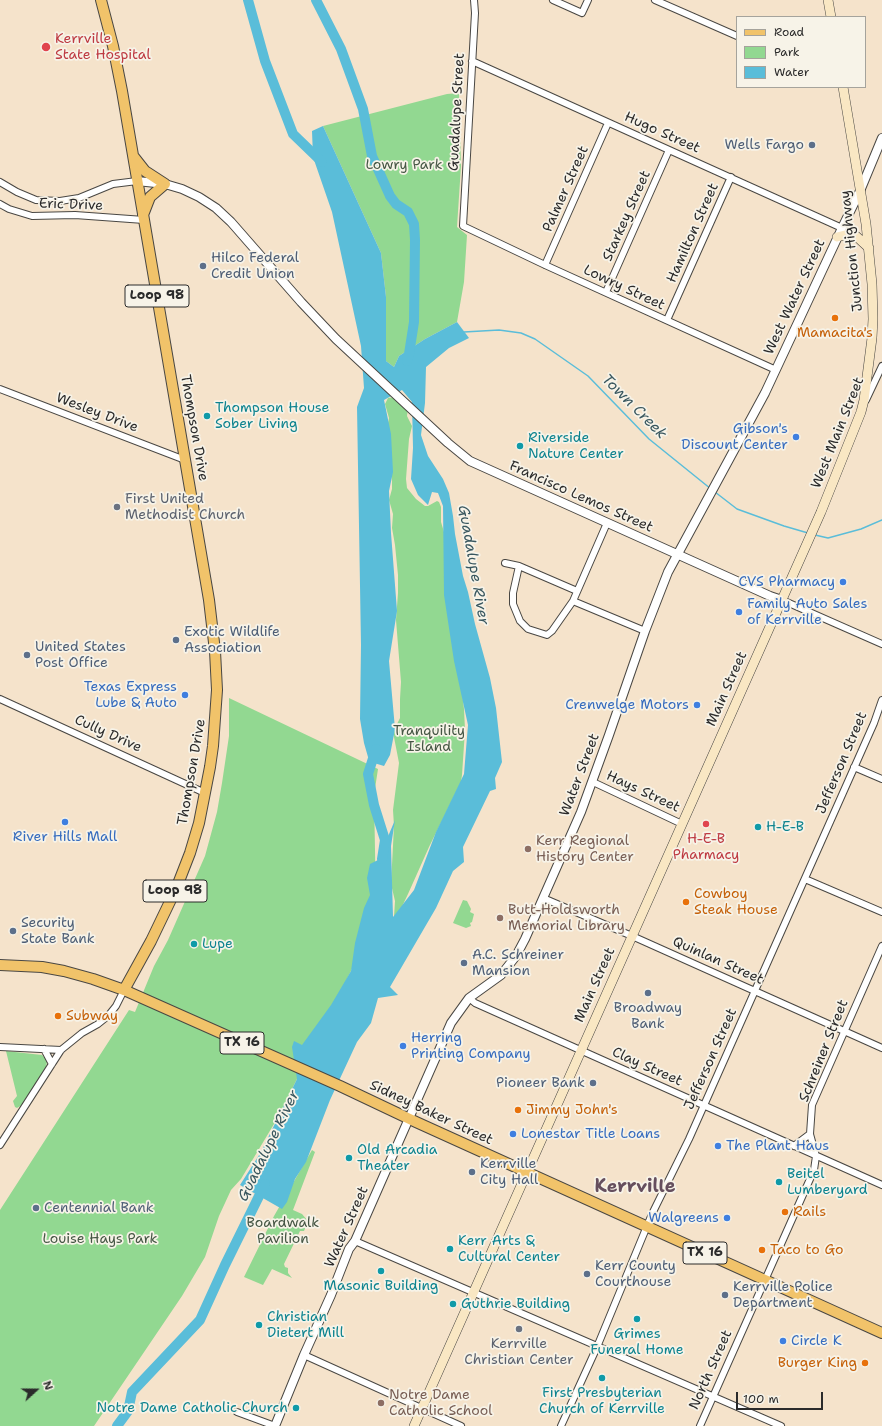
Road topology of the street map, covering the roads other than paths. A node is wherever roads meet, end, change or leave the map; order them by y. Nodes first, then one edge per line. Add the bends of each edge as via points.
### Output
1 (101, 0) edge
2 (474, 0) edge
3 (553, 0) edge
4 (588, 0) edge
5 (655, 0) edge
6 (828, 0) edge
7 (831, 16) edge
8 (736, 36) edge
9 (472, 61) junction
10 (843, 88) edge
11 (608, 122) junction
12 (882, 138) edge
13 (669, 150) junction
14 (133, 156) junction
15 (731, 177) junction
16 (137, 180) junction
17 (0, 182) edge
18 (165, 184) junction
19 (860, 191) junction
20 (0, 204) edge
21 (143, 218) junction
22 (463, 226) joint
23 (842, 228) junction
24 (838, 237) junction
25 (869, 248) junction
26 (545, 265) junction
27 (606, 292) junction
28 (667, 320) junction
29 (882, 366) edge
30 (776, 370) junction
31 (0, 389) edge
32 (860, 412) junction
33 (185, 460) junction
34 (726, 465) joint
35 (822, 512) joint
36 (607, 523) junction
37 (677, 554) junction
38 (504, 563) dead end
39 (519, 566) junction
40 (577, 591) junction
41 (782, 600) junction
42 (573, 601) junction
43 (645, 631) junction
44 (882, 644) edge
45 (0, 698) edge
46 (882, 700) edge
47 (854, 767) junction
48 (882, 779) edge
49 (593, 782) junction
50 (205, 793) junction
51 (682, 824) junction
52 (805, 879) junction
53 (543, 898) junction
54 (882, 912) edge
55 (632, 936) junction
56 (882, 946) edge
57 (0, 965) edge
58 (124, 990) junction
59 (755, 991) junction
60 (469, 998) junction
61 (844, 1031) junction
62 (0, 1046) edge
63 (882, 1048) edge
64 (44, 1049) junction
65 (61, 1050) junction
66 (581, 1051) junction
67 (52, 1064) junction
68 (704, 1106) junction
69 (409, 1119) junction
70 (810, 1134) junction
71 (0, 1145) edge
72 (794, 1146) junction
73 (816, 1156) junction
74 (527, 1172) junction
75 (882, 1184) edge
76 (647, 1226) junction
77 (355, 1242) junction
78 (764, 1280) junction
79 (473, 1293) junction
80 (882, 1333) edge
81 (597, 1347) junction
82 (304, 1355) junction
83 (713, 1397) junction
84 (422, 1409) junction
85 (237, 1412) dead end
86 (275, 1426) edge
87 (414, 1426) edge
88 (461, 1426) edge
89 (561, 1426) edge
90 (700, 1426) edge
91 (781, 1426) edge

1 - 14 main road, Thompson Drive / Loop 98 via 118,68
2 - 9 street, Guadalupe Street
3 - 4 street via 582,13
5 - 8 street
6 - 7 main road
9 - 11 street, Hugo Street
9 - 22 street, Guadalupe Street
10 - 19 main road, Junction Highway
11 - 13 street, Hugo Street
11 - 26 street, Palmer Street
12 - 19 street, West Water Street
13 - 15 street, Hugo Street
13 - 27 street, Starkey Street
14 - 16 main road, Thompson Drive / Loop 98
14 - 18 main road via 145,171
15 - 23 street, Hugo Street
15 - 28 street, Hamilton Street
16 - 17 street via 114,184 79,198 60,201 36,200
16 - 18 street, Francisco Lemos Street
16 - 21 main road, Thompson Drive / Loop 98
18 - 21 main road via 150,197
18 - 36 street, Francisco Lemos Street via 190,192 224,215 352,355 470,461
19 - 23 street, West Water Street
19 - 25 main road, Junction Highway
20 - 21 street, Eric Drive via 32,216 75,215 131,220
21 - 33 main road, Thompson Drive / Loop 98
22 - 26 street, Lowry Street
23 - 24 street, West Water Street
24 - 25 main road via 849,234 856,236
24 - 30 street, West Water Street
25 - 32 main road, Junction Highway via 873,319 864,400
26 - 27 street, Lowry Street
27 - 28 street, Lowry Street
28 - 30 street, Lowry Street
29 - 32 street, West Main Street
30 - 34 street, West Water Street
31 - 33 street, Wesley Drive
32 - 35 main road, West Main Street
33 - 50 main road, Thompson Drive / Loop 98 via 210,606 215,651 215,727
34 - 37 street, Water Street
35 - 41 main road, Main Street
36 - 37 street, Francisco Lemos Street
36 - 40 street
37 - 41 street, Francisco Lemos Street
37 - 43 street, Water Street
38 - 39 street
39 - 40 street
39 - 42 street via 513,604 520,620 528,629 547,635
40 - 42 street
41 - 44 street, Francisco Lemos Street
41 - 51 main road, Main Street
42 - 43 street
43 - 49 street, Water Street
45 - 50 street, Cully Drive
46 - 47 street, Jefferson Street
47 - 48 street
47 - 52 street, Jefferson Street
49 - 51 street, Hays Street
49 - 53 street, Water Street
50 - 58 main road, Thompson Drive / Loop 98 via 190,853 176,889
51 - 55 main road, Main Street
52 - 54 street
52 - 59 street, Jefferson Street
53 - 55 street, Quinlan Street
53 - 60 street, Water Street via 520,949 510,964 501,975
55 - 59 street, Quinlan Street
55 - 66 main road, Main Street
56 - 61 street, Schreiner Street
57 - 58 main road, TX 16 via 64,971
58 - 65 street via 108,1016
58 - 69 main road, Sidney Baker Street / TX 16
59 - 61 street, Quinlan Street
59 - 68 street, Jefferson Street
60 - 66 street, Clay Street via 475,1004
60 - 69 street, Water Street via 451,1023
61 - 63 street, Quinlan Street
61 - 70 street, Schreiner Street via 812,1105
62 - 64 street
64 - 65 street
64 - 67 street
65 - 67 street
66 - 68 street, Clay Street
66 - 74 main road, Main Street
67 - 71 street
68 - 72 street, Clay Street
68 - 76 street, Jefferson Street
69 - 74 main road, Sidney Baker Street / TX 16
69 - 77 street, Water Street
70 - 72 street
70 - 73 street, Schreiner Street
72 - 73 street, Clay Street
73 - 75 street, Clay Street
73 - 78 street, Schreiner Street via 814,1170
74 - 76 main road, Sidney Baker Street / TX 16
74 - 79 main road, Main Street
76 - 78 main road, Sidney Baker Street / TX 16
76 - 81 street, Jefferson Street
77 - 79 street
77 - 82 street, Water Street via 349,1249
78 - 80 main road, Sidney Baker Street / TX 16
78 - 83 street, North Street
79 - 81 street
79 - 84 main road, Main Street
81 - 83 street
81 - 89 street, Jefferson Street
82 - 84 street
82 - 86 street, Water Street
83 - 90 street, North Street
83 - 91 street
84 - 87 main road, Main Street
84 - 88 street
85 - 86 street

